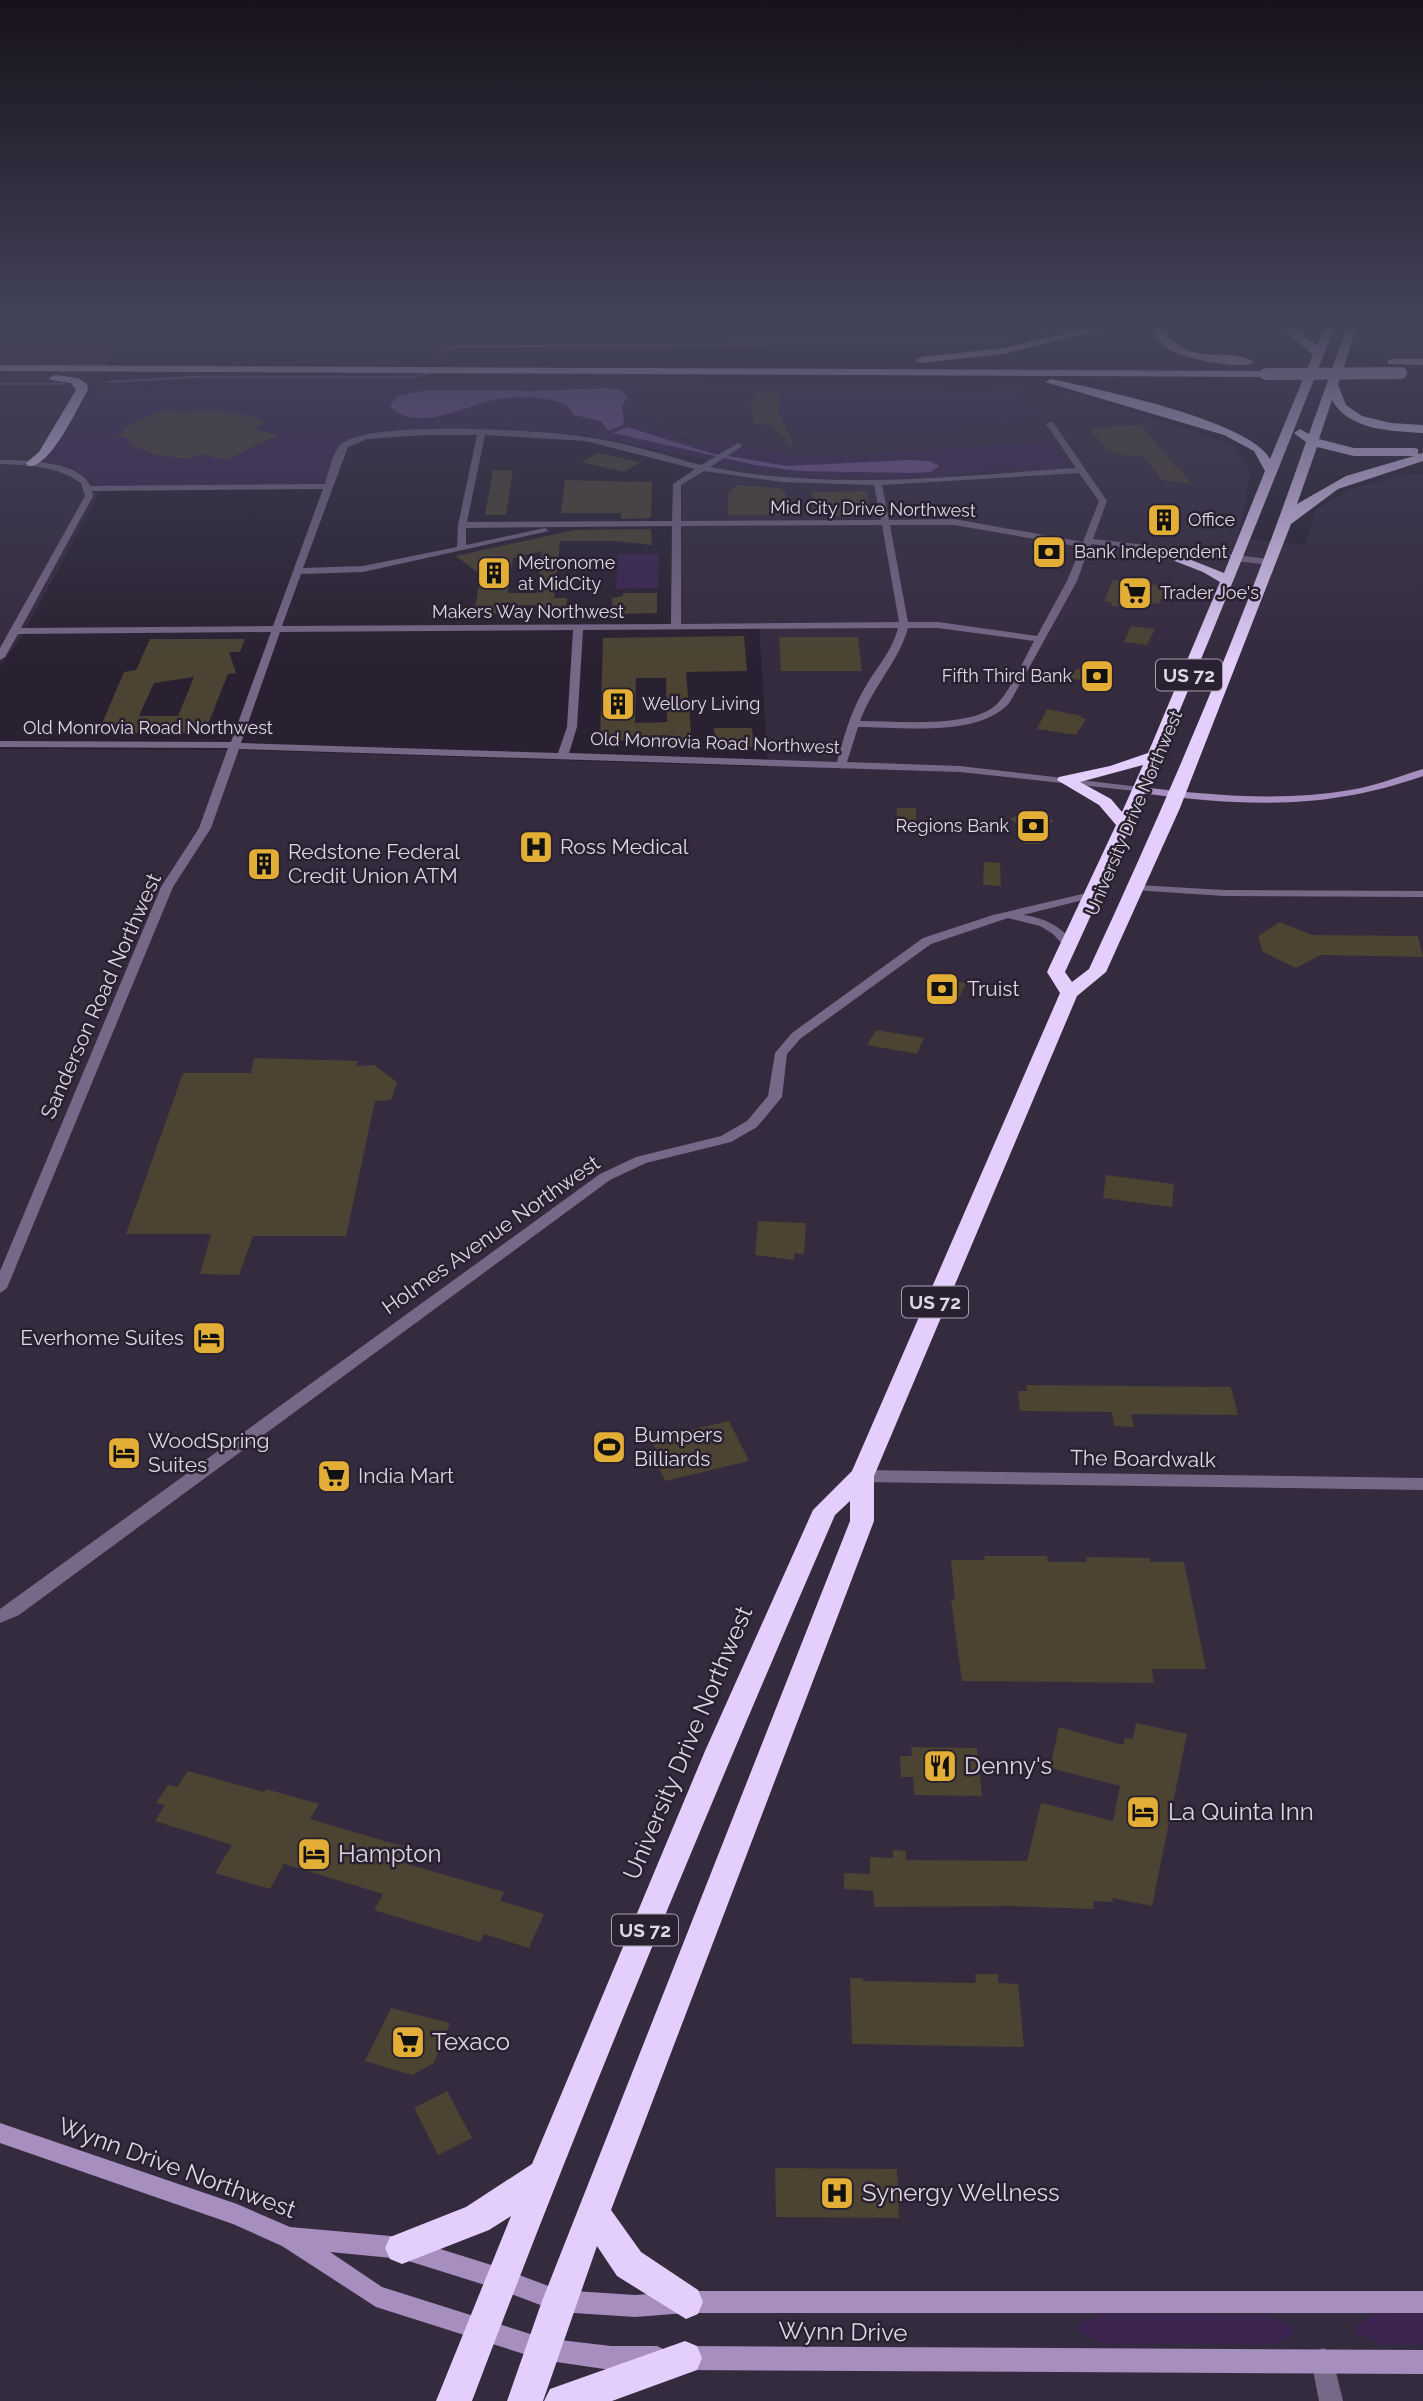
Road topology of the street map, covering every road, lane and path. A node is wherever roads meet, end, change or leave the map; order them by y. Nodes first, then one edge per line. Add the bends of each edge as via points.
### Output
1 (51, 441) edge
2 (354, 441) edge
3 (480, 441) edge
4 (593, 441) edge
5 (1062, 441) edge
6 (1246, 441) edge
7 (1283, 441) edge
8 (1311, 441) joint
9 (738, 445) dead end
10 (1423, 451) edge
11 (1423, 457) edge
12 (0, 462) edge
13 (32, 463) junction
14 (701, 467) junction
15 (1270, 469) junction
16 (1083, 470) junction
17 (878, 484) junction
18 (328, 486) junction
19 (89, 489) junction
20 (886, 523) junction
21 (677, 524) junction
22 (463, 525) junction
23 (575, 525) junction
24 (1282, 528) junction
25 (1090, 542) junction
26 (461, 548) junction
27 (1151, 549) junction
28 (1237, 560) junction
29 (1269, 565) junction
30 (298, 571) junction
31 (1228, 581) junction
32 (904, 626) junction
33 (676, 627) junction
34 (579, 628) junction
35 (278, 630) junction
36 (17, 631) junction
37 (1040, 639) junction
38 (0, 657) edge
39 (852, 724) junction
40 (0, 744) edge
41 (235, 746) junction
42 (563, 755) junction
43 (1154, 756) junction
44 (841, 765) junction
45 (1423, 772) edge
46 (1065, 780) junction
47 (1140, 790) junction
48 (1178, 795) junction
49 (1125, 825) junction
50 (1137, 888) junction
51 (1423, 894) edge
52 (1091, 895) junction
53 (997, 918) junction
54 (1069, 944) junction
55 (1069, 993) junction
56 (0, 1288) edge
57 (862, 1476) junction
58 (1423, 1484) edge
59 (0, 1616) edge
60 (0, 2133) edge
61 (544, 2175) junction
62 (593, 2213) junction
63 (289, 2238) junction
64 (402, 2248) junction
65 (501, 2279) junction
66 (559, 2301) junction
67 (685, 2302) junction
68 (1423, 2302) edge
69 (482, 2329) junction
70 (543, 2349) junction
71 (685, 2357) junction
72 (1323, 2360) junction
73 (1423, 2362) edge
74 (454, 2401) edge
75 (525, 2401) edge
76 (562, 2401) edge
77 (1331, 2401) edge

1 - 13 highway
2 - 18 street, Sanderson Road Northwest via 343,447
3 - 22 street
4 - 14 street, Sanderson Road Northwest
5 - 16 street
6 - 15 highway via 1259,449
7 - 15 highway, University Drive Northwest / US 72
8 - 10 highway via 1354,451
8 - 24 highway, University Drive Northwest / US 72
9 - 14 street
11 - 24 highway via 1329,487 1304,503
12 - 13 street
13 - 19 street via 75,475
14 - 17 street, Sanderson Road Northwest via 784,480
14 - 21 street via 677,484
15 - 28 highway, University Drive Northwest / US 72
16 - 17 street, Sanderson Road Northwest
16 - 25 street via 1103,501
17 - 20 street
18 - 19 street
18 - 30 street, Sanderson Road Northwest
19 - 36 street
20 - 21 street, Mid City Drive Northwest
20 - 25 street, Mid City Drive Northwest via 962,523
20 - 32 street
21 - 23 street, Mid City Drive Northwest
21 - 33 street
22 - 23 street, Mid City Drive Northwest
22 - 26 street
23 - 26 street, Mid City Drive Northwest
24 - 29 highway, University Drive Northwest / US 72
25 - 27 street, Mid City Drive Northwest
25 - 37 street
26 - 30 street, Mid City Drive Northwest via 363,569
27 - 28 street, Mid City Drive Northwest
27 - 31 highway
28 - 29 street, Mid City Drive Northwest
28 - 31 highway, University Drive Northwest / US 72
29 - 48 highway, University Drive Northwest / US 72
30 - 35 street, Sanderson Road Northwest
31 - 43 highway, University Drive Northwest / US 72
32 - 33 street, Makers Way Northwest
32 - 37 street, Makers Way Northwest via 938,625
32 - 39 street via 904,634
33 - 34 street, Makers Way Northwest
34 - 35 street, Makers Way Northwest
34 - 42 street via 572,727
35 - 36 street, Makers Way Northwest
35 - 41 street, Sanderson Road Northwest
36 - 38 street
37 - 39 street via 1005,702 982,719 934,726
39 - 44 street
40 - 41 street, Old Monrovia Road Northwest
41 - 42 street, Old Monrovia Road Northwest
41 - 56 street, Sanderson Road Northwest via 205,828 167,887
42 - 44 street, Old Monrovia Road Northwest
43 - 46 highway
43 - 47 highway, University Drive Northwest / US 72
44 - 46 street, Old Monrovia Road Northwest via 960,769
45 - 48 street, Old Monrovia Road Northwest via 1385,788 1317,801
46 - 47 street, Old Monrovia Road Northwest
46 - 49 highway via 1105,802
47 - 48 street, Old Monrovia Road Northwest
47 - 49 highway, University Drive Northwest / US 72
48 - 50 highway, University Drive Northwest / US 72
49 - 52 highway, University Drive Northwest / US 72
50 - 51 street
50 - 55 highway, University Drive Northwest / US 72 via 1097,972
52 - 53 street, Holmes Avenue Northwest
52 - 54 highway, University Drive Northwest / US 72
53 - 54 street, Holmes Avenue Northwest via 1045,923
53 - 59 street, Holmes Avenue Northwest via 927,941 796,1036 781,1053 775,1097 752,1124 726,1139 641,1160 605,1177
54 - 55 highway, University Drive Northwest / US 72 via 1056,972
55 - 57 highway, University Drive Northwest / US 72
57 - 58 street, The Boardwalk
57 - 61 highway, University Drive Northwest / US 72 via 825,1510 719,1751
57 - 62 highway, University Drive Northwest / US 72 via 862,1521
60 - 63 street, Wynn Drive Northwest via 237,2214
61 - 64 highway via 477,2219
61 - 65 highway, University Drive Northwest / US 72
62 - 66 highway, University Drive Northwest / US 72
62 - 67 highway via 629,2264
63 - 64 street, Wynn Drive Northwest
63 - 69 street, Wynn Drive via 376,2296
64 - 65 street, Wynn Drive Northwest
65 - 66 street, Wynn Drive
65 - 69 highway, University Drive Northwest / US 72
66 - 67 street, Wynn Drive via 635,2306
66 - 70 highway, University Drive Northwest / US 72
67 - 68 street, Wynn Drive
69 - 70 street, Wynn Drive
69 - 74 highway, University Drive Northwest / US 72
70 - 71 street, Wynn Drive via 611,2358
70 - 75 highway, University Drive Northwest / US 72
71 - 72 street, Wynn Drive
71 - 76 highway
72 - 73 street, Wynn Drive
72 - 77 street

